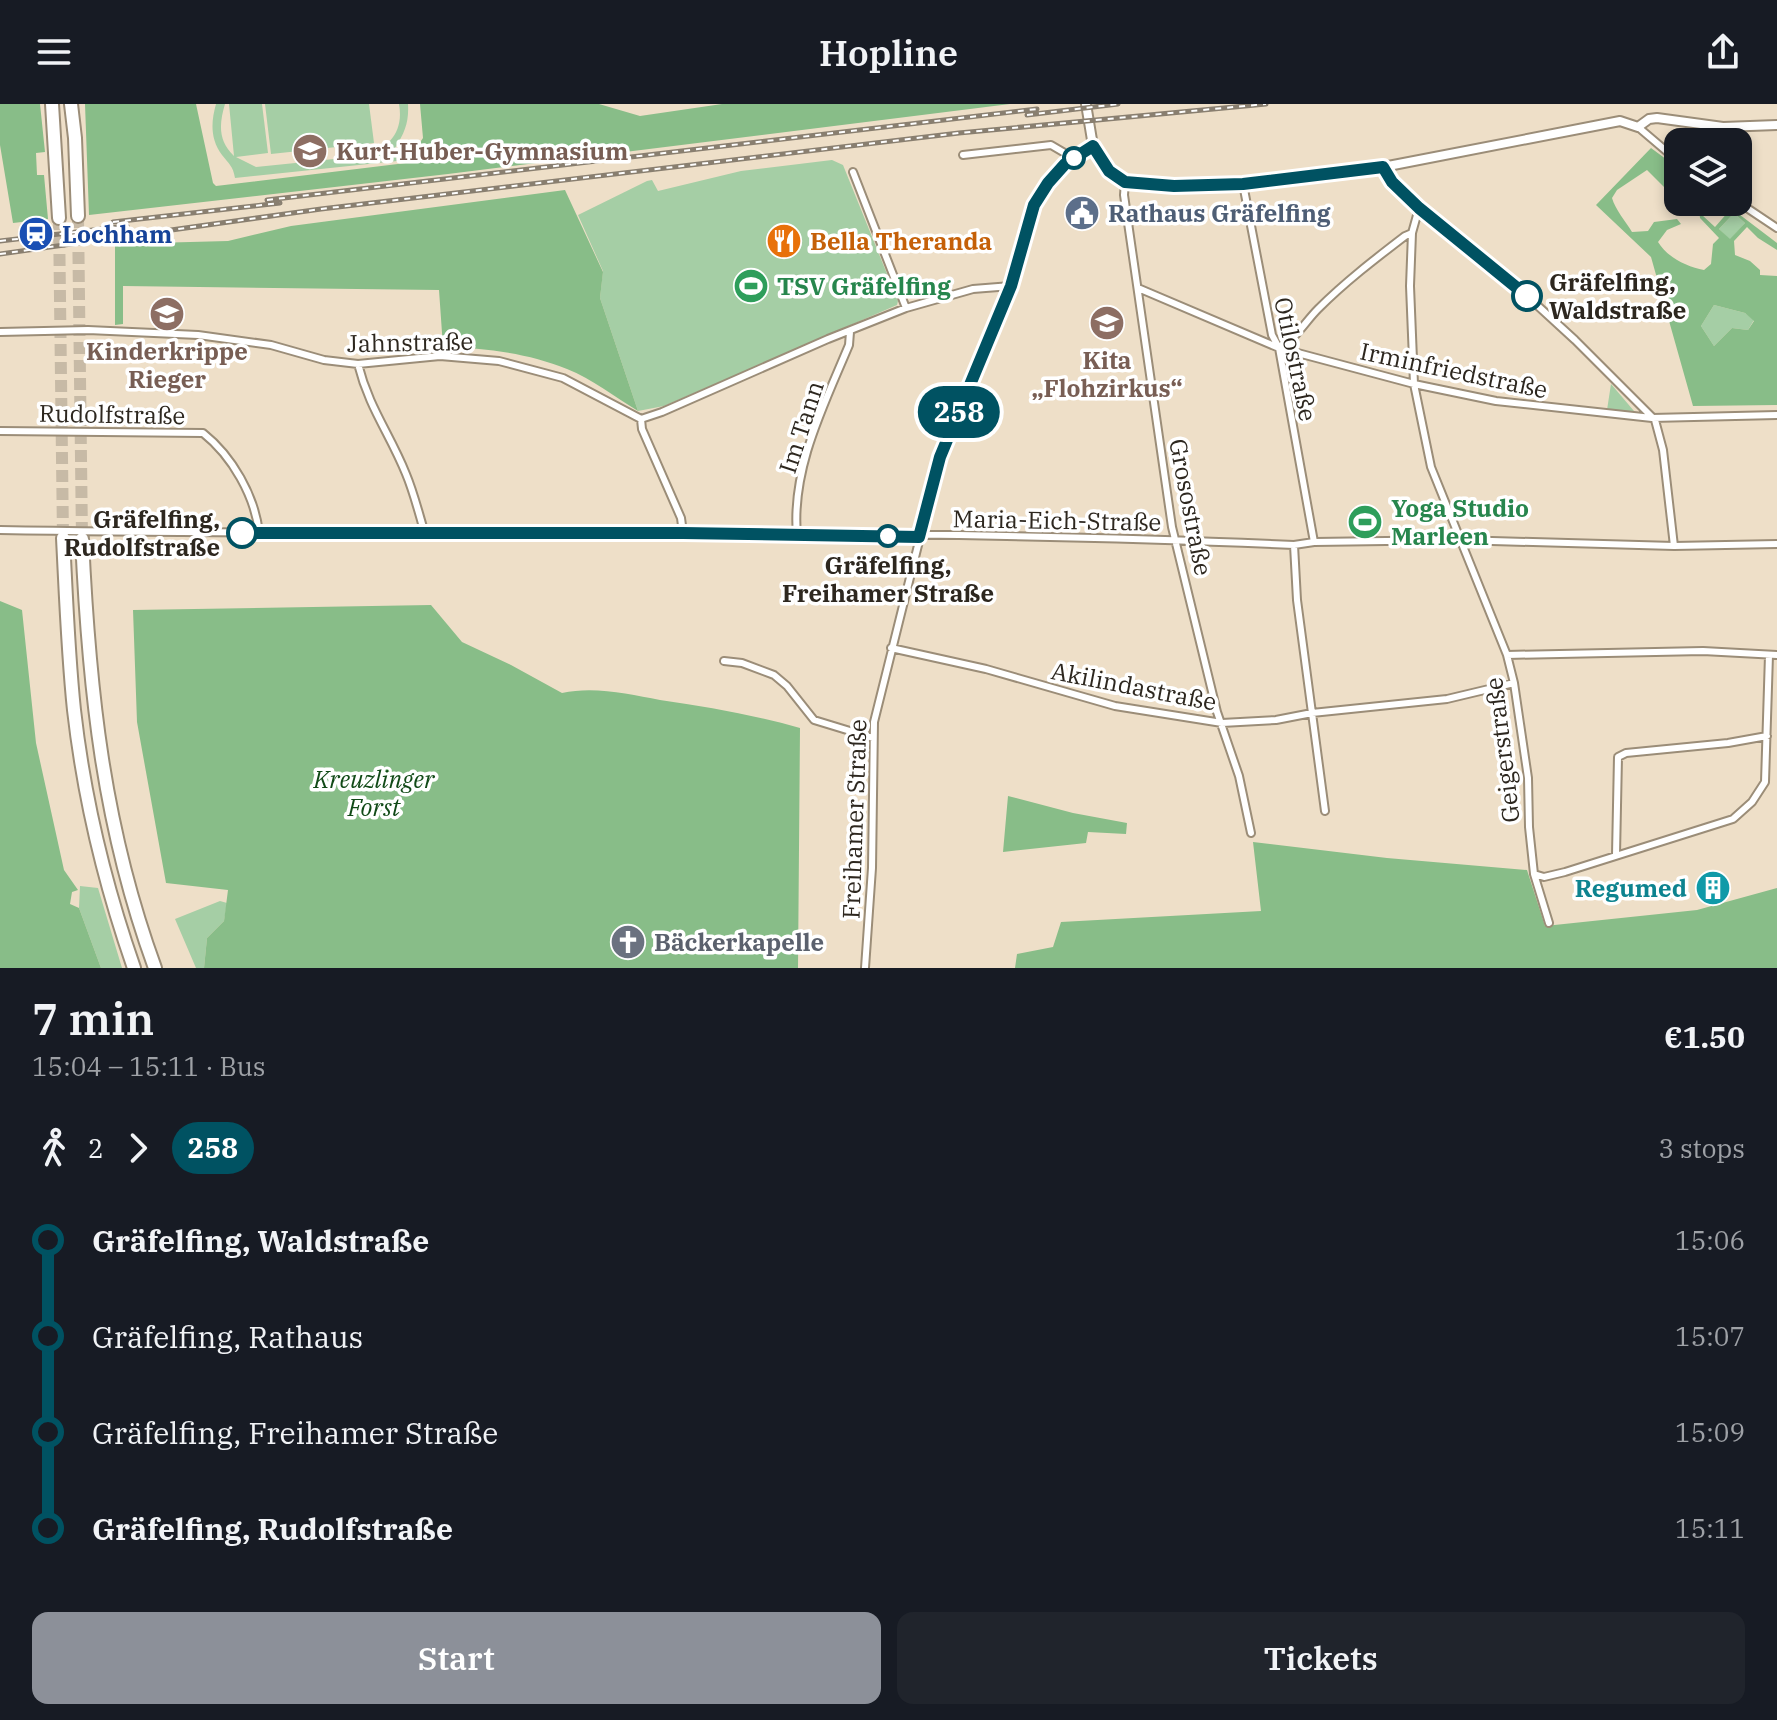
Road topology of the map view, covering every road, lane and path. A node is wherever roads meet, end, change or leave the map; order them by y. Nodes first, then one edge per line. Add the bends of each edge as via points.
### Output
1 (52, 104) edge
2 (71, 104) edge
3 (1086, 104) edge
4 (1777, 125) edge
5 (1638, 127) junction
6 (1093, 146) junction
7 (1664, 149) edge
8 (963, 155) dead end
9 (1071, 160) junction
10 (1383, 167) junction
11 (853, 172) dead end
12 (1125, 182) junction
13 (1243, 184) junction
14 (1419, 208) junction
15 (1752, 211) edge
16 (78, 216) tunnel mouth
17 (59, 218) tunnel mouth
18 (1777, 228) edge
19 (1412, 233) junction
20 (1011, 286) junction
21 (1138, 288) junction
22 (906, 308) junction
23 (0, 332) edge
24 (850, 332) junction
25 (1279, 348) junction
26 (358, 364) junction
27 (1414, 384) junction
28 (1777, 415) edge
29 (1652, 418) junction
30 (641, 419) junction
31 (0, 431) edge
32 (0, 530) edge
33 (259, 533) junction
34 (683, 533) junction
35 (425, 534) junction
36 (797, 535) junction
37 (919, 537) junction
38 (63, 538) tunnel mouth
39 (82, 539) tunnel mouth
40 (1177, 540) junction
41 (1458, 540) junction
42 (1314, 542) junction
43 (1777, 544) edge
44 (1294, 545) junction
45 (1674, 546) junction
46 (891, 648) junction
47 (1507, 655) junction
48 (1773, 655) edge
49 (724, 661) dead end
50 (1514, 683) junction
51 (1312, 713) junction
52 (1222, 723) junction
53 (1767, 736) junction
54 (873, 738) junction
55 (1325, 811) dead end
56 (1251, 833) dead end
57 (1616, 855) junction
58 (1534, 874) junction
59 (1549, 923) dead end
60 (134, 968) edge
61 (155, 968) edge
62 (865, 968) edge

1 - 17 highway
2 - 16 highway
3 - 6 street
4 - 5 street via 1723,127 1657,118
5 - 7 street
5 - 10 street via 1620,121
6 - 9 street, Freihamer Straße
6 - 12 street via 1109,171
8 - 9 street via 1051,145
9 - 20 street, Freihamer Straße via 1034,205
10 - 13 street
10 - 14 street
11 - 22 street
12 - 13 street
12 - 21 street, Grosostraße
13 - 25 street, Otilostraße via 1272,335
14 - 19 street, Geigerstraße
14 - 29 street via 1527,296
15 - 18 street
19 - 25 street via 1359,271
19 - 27 street, Geigerstraße
20 - 22 street via 973,289
20 - 37 street, Freihamer Straße via 940,457
21 - 25 street, Irminfriedstraße
21 - 40 street, Grosostraße
22 - 24 street
23 - 26 street, Jahnstraße via 198,335
24 - 30 street
24 - 36 street, Im Tann via 804,464 795,510
25 - 27 street, Irminfriedstraße
25 - 42 street, Otilostraße
26 - 30 street, Jahnstraße via 455,356 499,361 563,378
26 - 35 street via 370,404 405,472
27 - 29 street, Irminfriedstraße via 1496,401
27 - 41 street, Geigerstraße via 1431,467
28 - 29 street, Irminfriedstraße
29 - 45 street via 1663,450
30 - 34 street
31 - 33 street, Rudolfstraße via 203,433 237,474 257,513
32 - 33 street, Maria-Eich-Straße
33 - 35 street, Maria-Eich-Straße
34 - 35 street, Maria-Eich-Straße
34 - 36 street, Maria-Eich-Straße
36 - 37 street, Maria-Eich-Straße
37 - 40 street, Maria-Eich-Straße
37 - 46 street, Freihamer Straße
38 - 60 highway via 74,711 85,781
39 - 61 highway via 93,709 104,778
40 - 44 street, Maria-Eich-Straße
40 - 52 street, Grosostraße
41 - 42 street, Maria-Eich-Straße
41 - 45 street, Maria-Eich-Straße
41 - 47 street, Geigerstraße
42 - 44 street, Maria-Eich-Straße
43 - 45 street, Maria-Eich-Straße
44 - 51 street
46 - 52 street, Akilindastraße via 1115,706
46 - 54 street, Freihamer Straße
47 - 48 street
47 - 50 street, Geigerstraße
48 - 53 street
49 - 54 street via 774,675 814,720
50 - 51 street, Akilindastraße via 1447,699
50 - 58 street, Geigerstraße via 1528,778
51 - 52 street, Akilindastraße
51 - 55 street
52 - 56 street, Grosostraße
53 - 57 street via 1765,782 1733,819
53 - 57 street via 1618,757
54 - 62 street, Freihamer Straße
57 - 58 street via 1544,877
58 - 59 street, Geigerstraße

